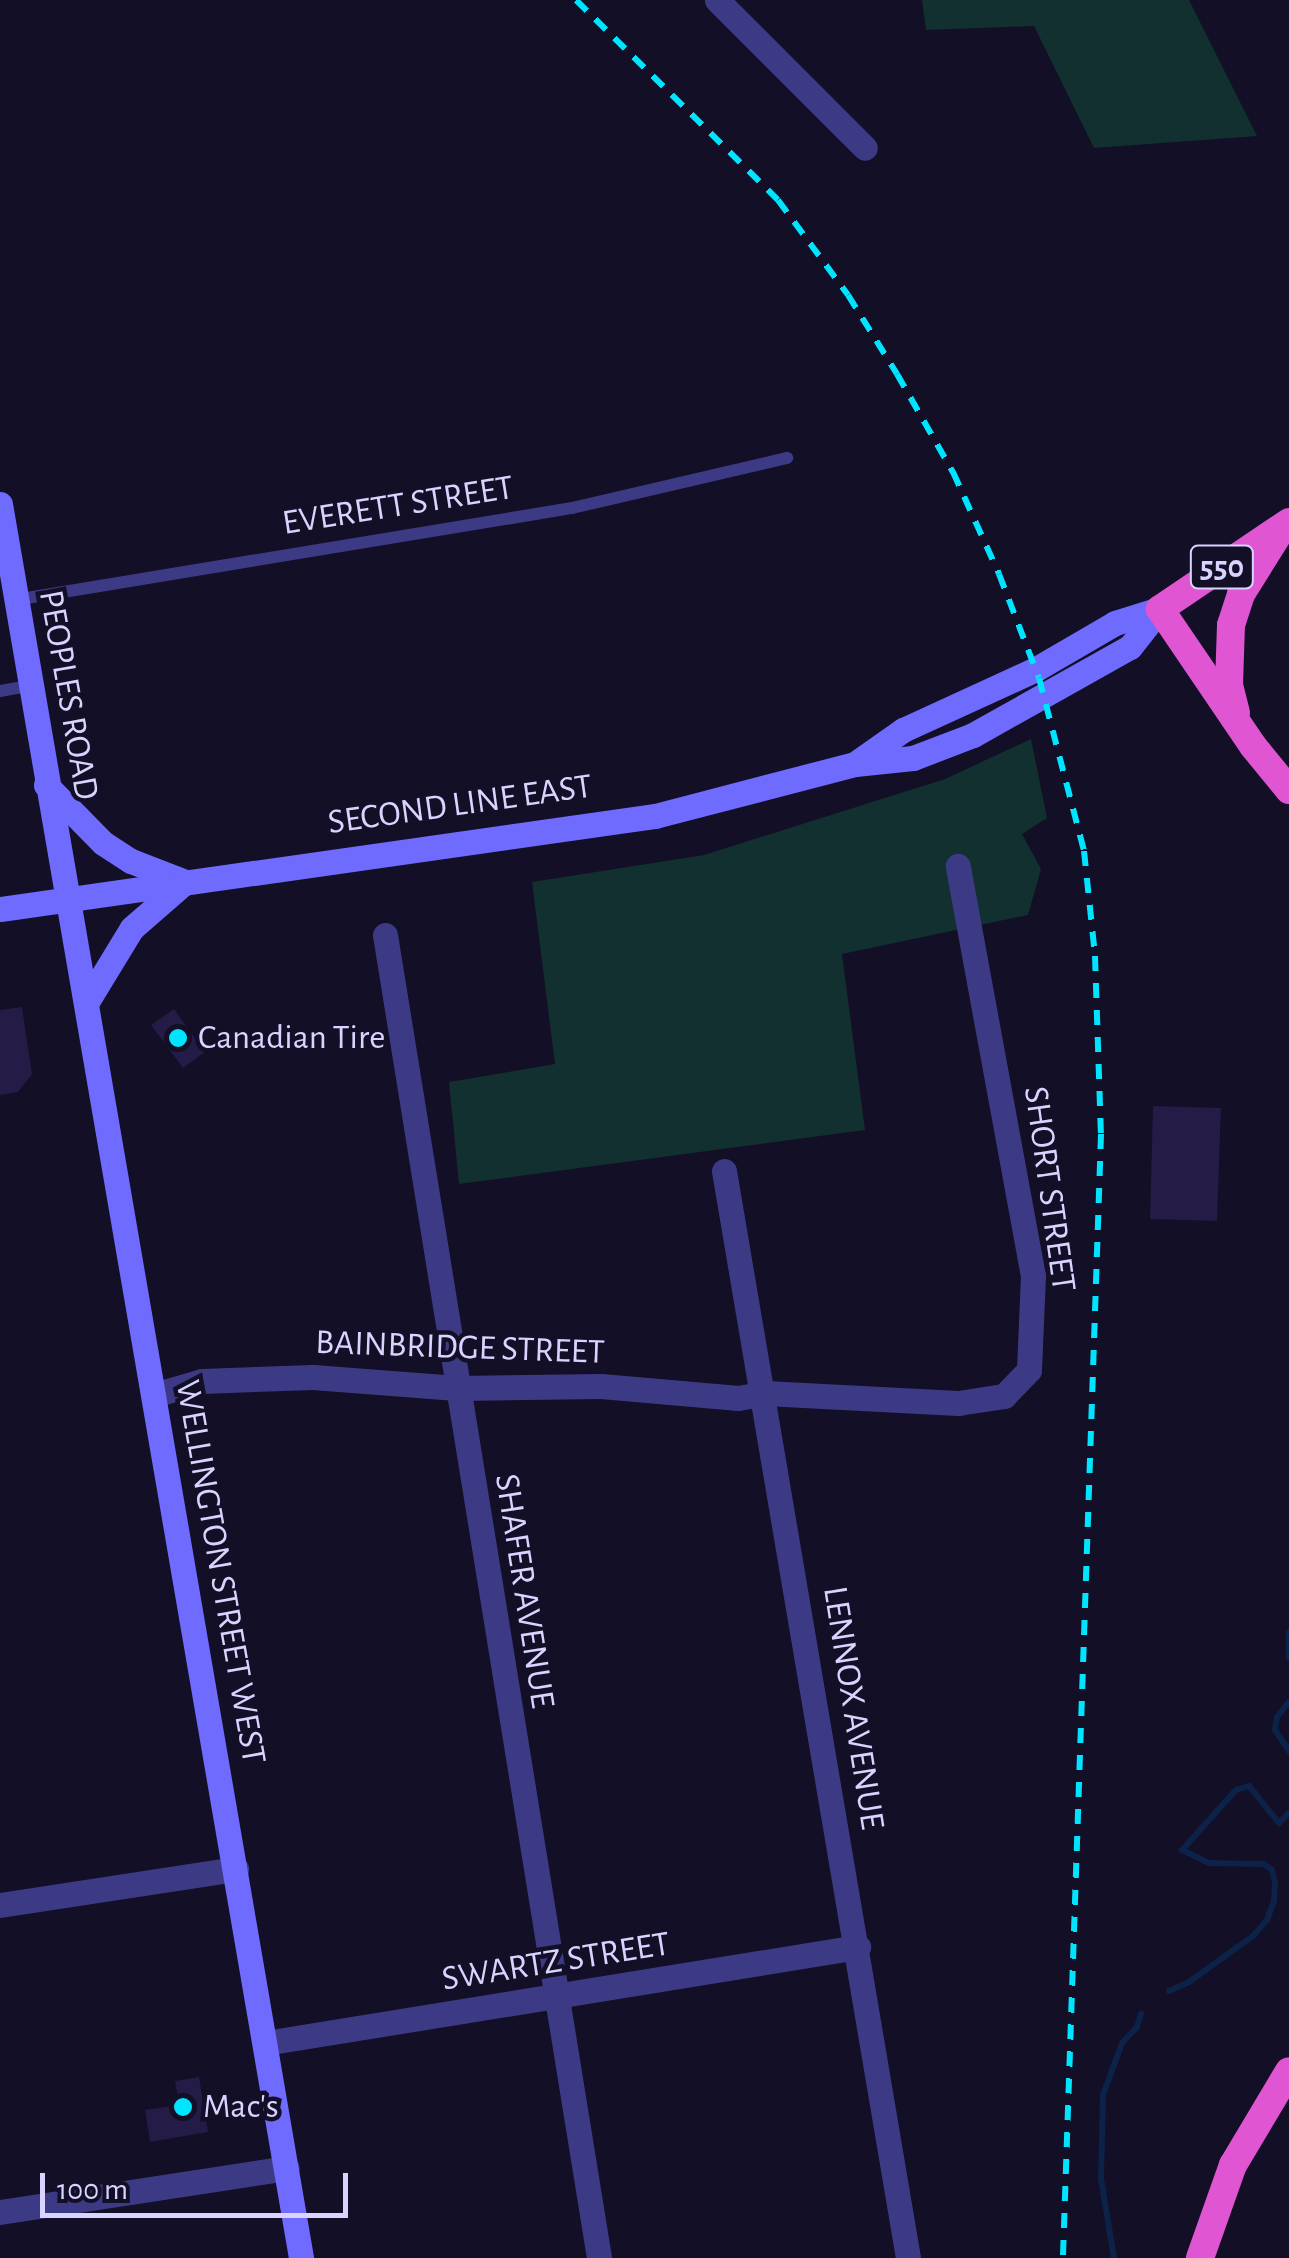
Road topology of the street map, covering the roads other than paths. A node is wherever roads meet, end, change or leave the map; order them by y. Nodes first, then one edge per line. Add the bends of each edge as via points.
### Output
1 (717, 0) edge
2 (865, 148) dead end
3 (788, 458) dead end
4 (0, 504) edge
5 (1287, 523) edge
6 (15, 600) junction
7 (1160, 610) junction
8 (29, 686) junction
9 (0, 690) edge
10 (1240, 727) junction
11 (46, 785) junction
12 (1289, 790) edge
13 (958, 866) dead end
14 (184, 882) junction
15 (71, 898) junction
16 (0, 909) edge
17 (385, 934) dead end
18 (88, 1000) junction
19 (724, 1171) dead end
20 (458, 1388) junction
21 (766, 1393) junction
22 (154, 1394) junction
23 (236, 1869) junction
24 (0, 1906) edge
25 (858, 1947) junction
26 (556, 1998) junction
27 (265, 2043) junction
28 (1289, 2070) edge
29 (287, 2168) junction
30 (0, 2212) edge
31 (301, 2258) edge
32 (599, 2258) edge
33 (908, 2258) edge
34 (1200, 2258) edge

1 - 2 street
3 - 6 lane, EVERETT STREET via 572,508
4 - 6 main road, PEOPLES ROAD
5 - 7 highway, SECOND LINE EAST / 550
5 - 10 highway via 1230,625 1229,685
6 - 8 main road, PEOPLES ROAD
7 - 10 highway
7 - 14 main road, SECOND LINE EAST / 550 via 1115,623 902,730 855,764 655,816
8 - 9 lane
8 - 11 main road, PEOPLES ROAD
10 - 12 highway
11 - 14 main road via 103,843
11 - 15 main road, PEOPLES ROAD
13 - 21 street, SHORT STREET via 1033,1276 1029,1370 1004,1396 958,1404
14 - 15 main road, SECOND LINE EAST / 550
14 - 18 main road via 132,928
15 - 16 main road, 550
15 - 18 main road, WELLINGTON STREET WEST
17 - 20 street, SHAFER AVENUE
18 - 22 main road, WELLINGTON STREET WEST
19 - 21 street, LENNOX AVENUE
20 - 21 street, BAINBRIDGE STREET via 601,1386 738,1398
20 - 22 street, BAINBRIDGE STREET via 313,1378 202,1381
20 - 26 street, SHAFER AVENUE
21 - 25 street, LENNOX AVENUE
22 - 23 main road, WELLINGTON STREET WEST
23 - 24 street
23 - 27 main road, WELLINGTON STREET WEST
25 - 26 street, SWARTZ STREET
25 - 33 street, LENNOX AVENUE
26 - 27 street, SWARTZ STREET
26 - 32 street, SHAFER AVENUE
27 - 29 main road, WELLINGTON STREET WEST
28 - 34 highway via 1233,2165
29 - 30 street
29 - 31 main road, WELLINGTON STREET WEST

